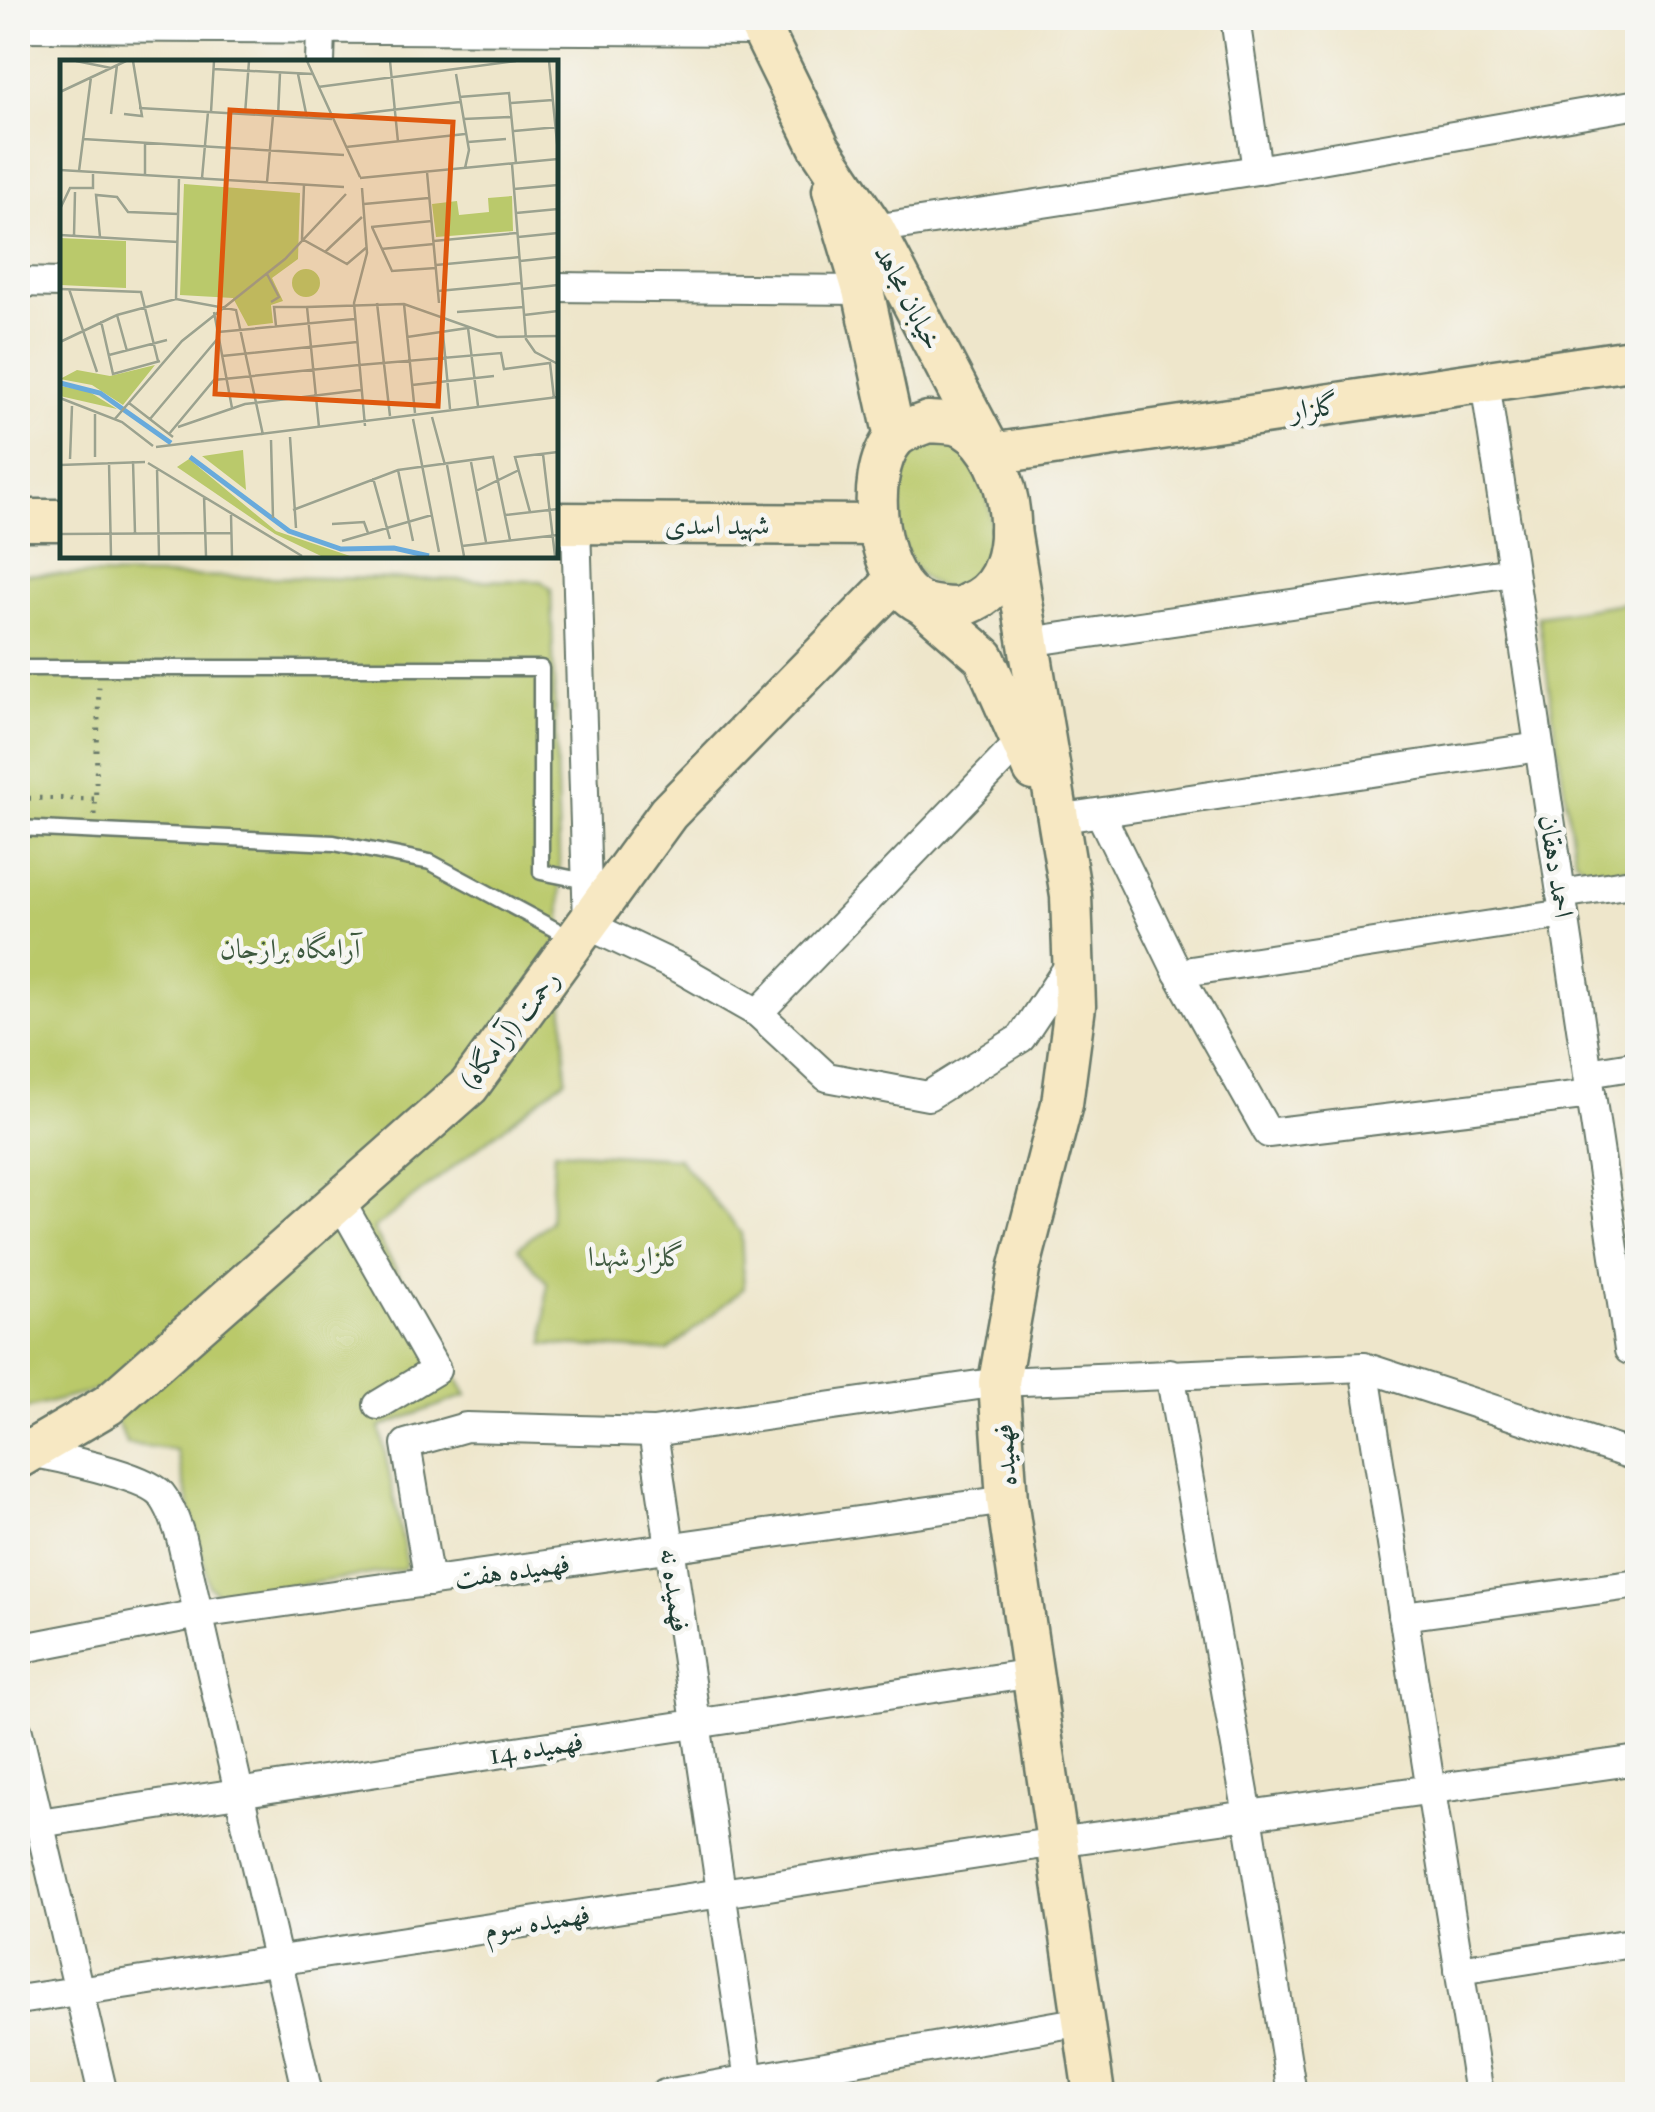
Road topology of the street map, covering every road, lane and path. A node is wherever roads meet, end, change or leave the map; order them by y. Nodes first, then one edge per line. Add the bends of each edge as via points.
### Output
1 (1235, 18) edge
2 (117, 22) edge
3 (358, 24) edge
4 (759, 24) edge
5 (579, 25) edge
6 (18, 26) edge
7 (321, 30) junction
8 (320, 60) edge
9 (1638, 104) edge
10 (820, 148) junction
11 (1257, 170) junction
12 (874, 230) junction
13 (18, 282) edge
14 (60, 283) edge
15 (558, 287) edge
16 (863, 290) junction
17 (1638, 359) edge
18 (1485, 382) junction
19 (895, 438) junction
20 (990, 452) junction
21 (18, 520) edge
22 (60, 520) edge
23 (566, 524) edge
24 (878, 525) junction
25 (1010, 530) junction
26 (1513, 572) junction
27 (910, 591) junction
28 (1028, 642) junction
29 (18, 668) edge
30 (100, 668) junction
31 (1021, 741) junction
32 (1539, 748) junction
33 (18, 798) edge
34 (1100, 813) junction
35 (1056, 819) junction
36 (18, 828) edge
37 (586, 881) junction
38 (1638, 882) edge
39 (1563, 904) junction
40 (582, 933) junction
41 (1073, 960) junction
42 (1178, 973) junction
43 (758, 1013) junction
44 (1638, 1065) edge
45 (1589, 1083) junction
46 (340, 1201) junction
47 (1627, 1262) edge
48 (1629, 1350) dead end
49 (1364, 1367) junction
50 (1170, 1373) junction
51 (999, 1382) junction
52 (378, 1405) dead end
53 (653, 1432) junction
54 (21, 1453) edge
55 (1638, 1457) edge
56 (1008, 1500) junction
57 (670, 1548) junction
58 (428, 1582) junction
59 (1638, 1584) edge
60 (199, 1614) junction
61 (1403, 1616) junction
62 (18, 1649) edge
63 (1033, 1673) junction
64 (696, 1723) junction
65 (18, 1732) edge
66 (1638, 1760) edge
67 (1430, 1789) junction
68 (239, 1792) junction
69 (1248, 1815) junction
70 (39, 1823) junction
71 (1057, 1842) junction
72 (722, 1893) junction
73 (1638, 1942) edge
74 (278, 1961) junction
75 (1460, 1970) junction
76 (78, 1990) junction
77 (18, 2000) edge
78 (1083, 2021) junction
79 (750, 2087) edge
80 (103, 2094) edge
81 (308, 2094) edge
82 (666, 2094) edge
83 (1094, 2094) edge
84 (1292, 2094) edge
85 (1479, 2094) edge

1 - 11 street
2 - 6 street
2 - 7 street
3 - 5 street
3 - 7 street
4 - 5 street
4 - 10 street, خیابان مجاهد
7 - 8 street
9 - 11 street
10 - 12 street, خیابان مجاهد
10 - 16 street, خیابان مجاهد
11 - 12 street
12 - 20 street, خیابان مجاهد
13 - 14 street
15 - 16 street
16 - 19 street, خیابان مجاهد
17 - 18 street, گلزار
18 - 20 street, گلزار
18 - 26 street, احمد دهقان
19 - 20 street via 928,422 964,426
19 - 24 street via 879,469
20 - 25 street
21 - 22 street
23 - 24 street, شهید اسدی
23 - 37 street
24 - 27 street
25 - 27 street via 1008,561 992,592 958,608
25 - 28 street
26 - 28 street
26 - 32 street, احمد دهقان
27 - 31 street via 984,656
27 - 40 street, رحمت (آرامگاه) via 668,813
28 - 35 street
29 - 30 lane
30 - 33 path via 95,798
30 - 37 lane via 541,668 542,872
31 - 35 street
31 - 43 street
32 - 34 street
32 - 39 street, احمد دهقان
34 - 35 street
34 - 42 street
35 - 41 street, فهمیده via 1071,896
36 - 40 lane via 334,844 430,862
37 - 40 street
38 - 39 street
39 - 42 street
39 - 45 street, احمد دهقان
40 - 43 street via 681,970
40 - 46 street, رحمت (آرامگاه) via 469,1086
41 - 43 street via 1021,1038 928,1096 827,1077
41 - 51 street, فهمیده via 1075,1006 1062,1104
42 - 45 street via 1268,1133
44 - 45 street
45 - 47 street, احمد دهقان
46 - 52 street via 436,1370
46 - 54 street, رحمت (آرامگاه) via 108,1405
47 - 48 street, احمد دهقان
49 - 50 street
49 - 55 street
49 - 61 street
50 - 51 street
50 - 69 street
51 - 53 street
51 - 56 street, فهمیده
53 - 57 street, فهمیده نه
53 - 58 street via 466,1428 406,1444
54 - 60 street via 128,1476 158,1491 182,1538
56 - 57 street, فهمیده هفت
56 - 63 street, فهمیده
57 - 58 street, فهمیده هفت
57 - 64 street, فهمیده نه
58 - 60 street, فهمیده هفت
59 - 61 street
60 - 62 street, فهمیده هفت
60 - 68 street
61 - 67 street
63 - 64 street, فهمیده 14
63 - 71 street, فهمیده
64 - 68 street, فهمیده 14
64 - 72 street, فهمیده نه
65 - 70 street
66 - 67 street, فهمیده سوم
67 - 69 street, فهمیده سوم
67 - 75 street
68 - 70 street, فهمیده 14
68 - 74 street
69 - 71 street, فهمیده سوم
69 - 84 street
70 - 76 street
71 - 72 street, فهمیده سوم
71 - 78 street, فهمیده
72 - 74 street, فهمیده سوم
72 - 79 street, فهمیده نه
73 - 75 street
74 - 76 street, فهمیده سوم
74 - 81 street
75 - 85 street
76 - 77 street, فهمیده سوم
76 - 80 street
78 - 79 street
78 - 83 street, فهمیده
79 - 82 street

